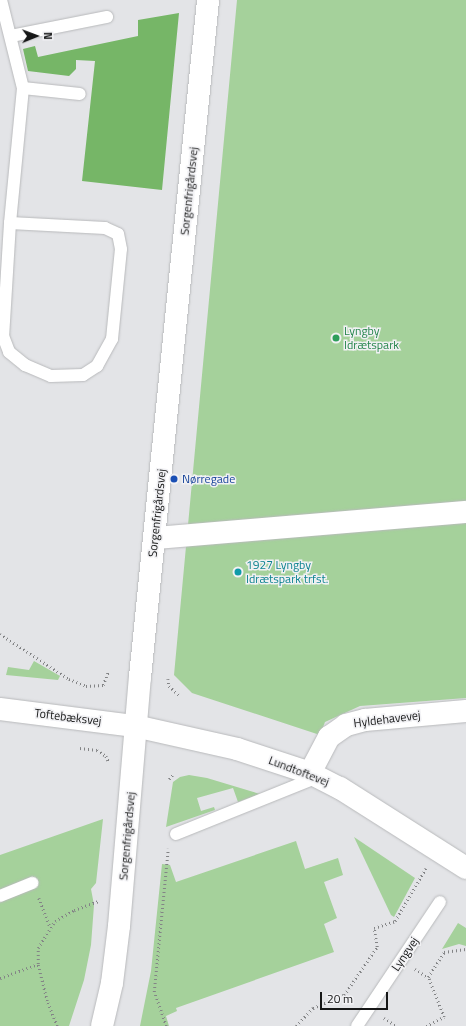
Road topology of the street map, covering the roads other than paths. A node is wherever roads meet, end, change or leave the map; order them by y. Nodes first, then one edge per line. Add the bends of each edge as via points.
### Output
1 (1, 0) edge
2 (208, 0) edge
3 (107, 17) dead end
4 (11, 36) junction
5 (23, 88) junction
6 (80, 94) dead end
7 (10, 222) junction
8 (3, 302) edge
9 (2, 338) edge
10 (466, 512) edge
11 (154, 538) junction
12 (0, 709) edge
13 (463, 714) edge
14 (136, 726) junction
15 (314, 775) junction
16 (176, 834) road end
17 (466, 868) edge
18 (33, 883) road end
19 (0, 896) edge
20 (440, 902) dead end
21 (102, 1026) edge
22 (358, 1026) edge

1 - 4 lane
2 - 11 street, Sorgenfrigårdsvej
3 - 4 lane
4 - 5 lane
5 - 6 lane
5 - 7 lane
7 - 8 lane
7 - 9 lane via 105,228 118,234 121,249 112,339 97,366 83,375 51,376 25,365 9,352
8 - 9 lane
10 - 11 street
11 - 14 street, Sorgenfrigårdsvej
12 - 14 street, Toftebæksvej
13 - 15 street, Hyldehavevej via 365,720 346,725 329,737
14 - 15 street, Lundtoftevej via 237,749
14 - 21 street, Sorgenfrigårdsvej via 122,899 112,983
15 - 16 lane
15 - 17 street, Lundtoftevej
18 - 19 lane
20 - 22 lane, Lyngvej

